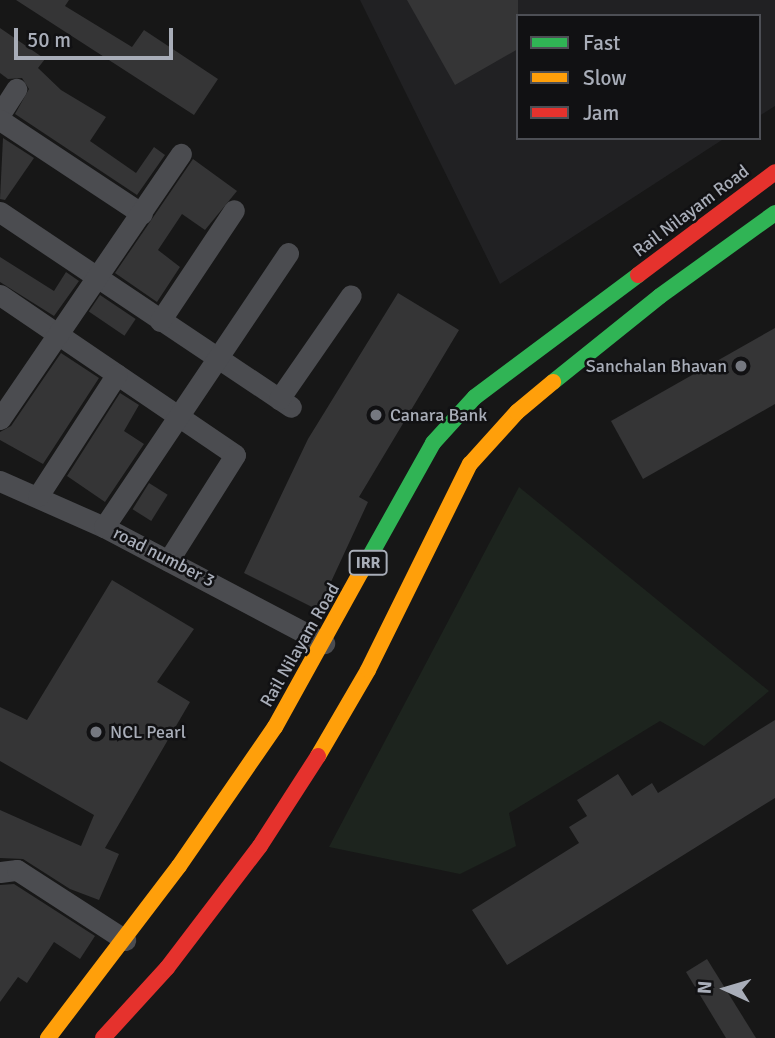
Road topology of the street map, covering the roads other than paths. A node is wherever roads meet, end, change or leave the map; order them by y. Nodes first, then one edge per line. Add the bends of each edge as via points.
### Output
1 (16, 89) dead end
2 (0, 114) edge
3 (0, 120) edge
4 (181, 154) dead end
5 (775, 172) edge
6 (234, 210) dead end
7 (0, 212) edge
8 (775, 213) edge
9 (142, 214) junction
10 (288, 253) dead end
11 (98, 274) junction
12 (0, 295) edge
13 (351, 295) dead end
14 (160, 321) junction
15 (58, 332) junction
16 (219, 358) junction
17 (117, 374) junction
18 (9, 389) edge
19 (178, 416) junction
20 (0, 419) edge
21 (0, 481) edge
22 (38, 496) junction
23 (104, 527) junction
24 (168, 561) junction
25 (324, 643) junction
26 (0, 872) edge
27 (125, 940) junction
28 (48, 1038) edge
29 (103, 1038) edge

1 - 2 street
3 - 9 street
4 - 9 street
5 - 25 main road, Rail Nilayam Road / IRR via 475,397 433,443
6 - 14 street
7 - 11 street
8 - 29 main road, IRR via 660,296 527,404 470,464 368,670 298,776 260,846 167,968
9 - 11 street
10 - 16 street
11 - 14 street
11 - 15 street
12 - 15 street
13 - 16 street via 285,403
14 - 16 street
15 - 17 street
15 - 18 street
16 - 19 street
17 - 19 street
17 - 22 street
18 - 20 street
19 - 23 street
19 - 24 street via 235,455
21 - 22 street, road number 3
22 - 23 street, road number 3
23 - 24 street, road number 3
24 - 25 street, road number 3
25 - 27 main road, Rail Nilayam Road / IRR via 265,752
26 - 27 street via 17,870
27 - 28 main road, Rail Nilayam Road / IRR

